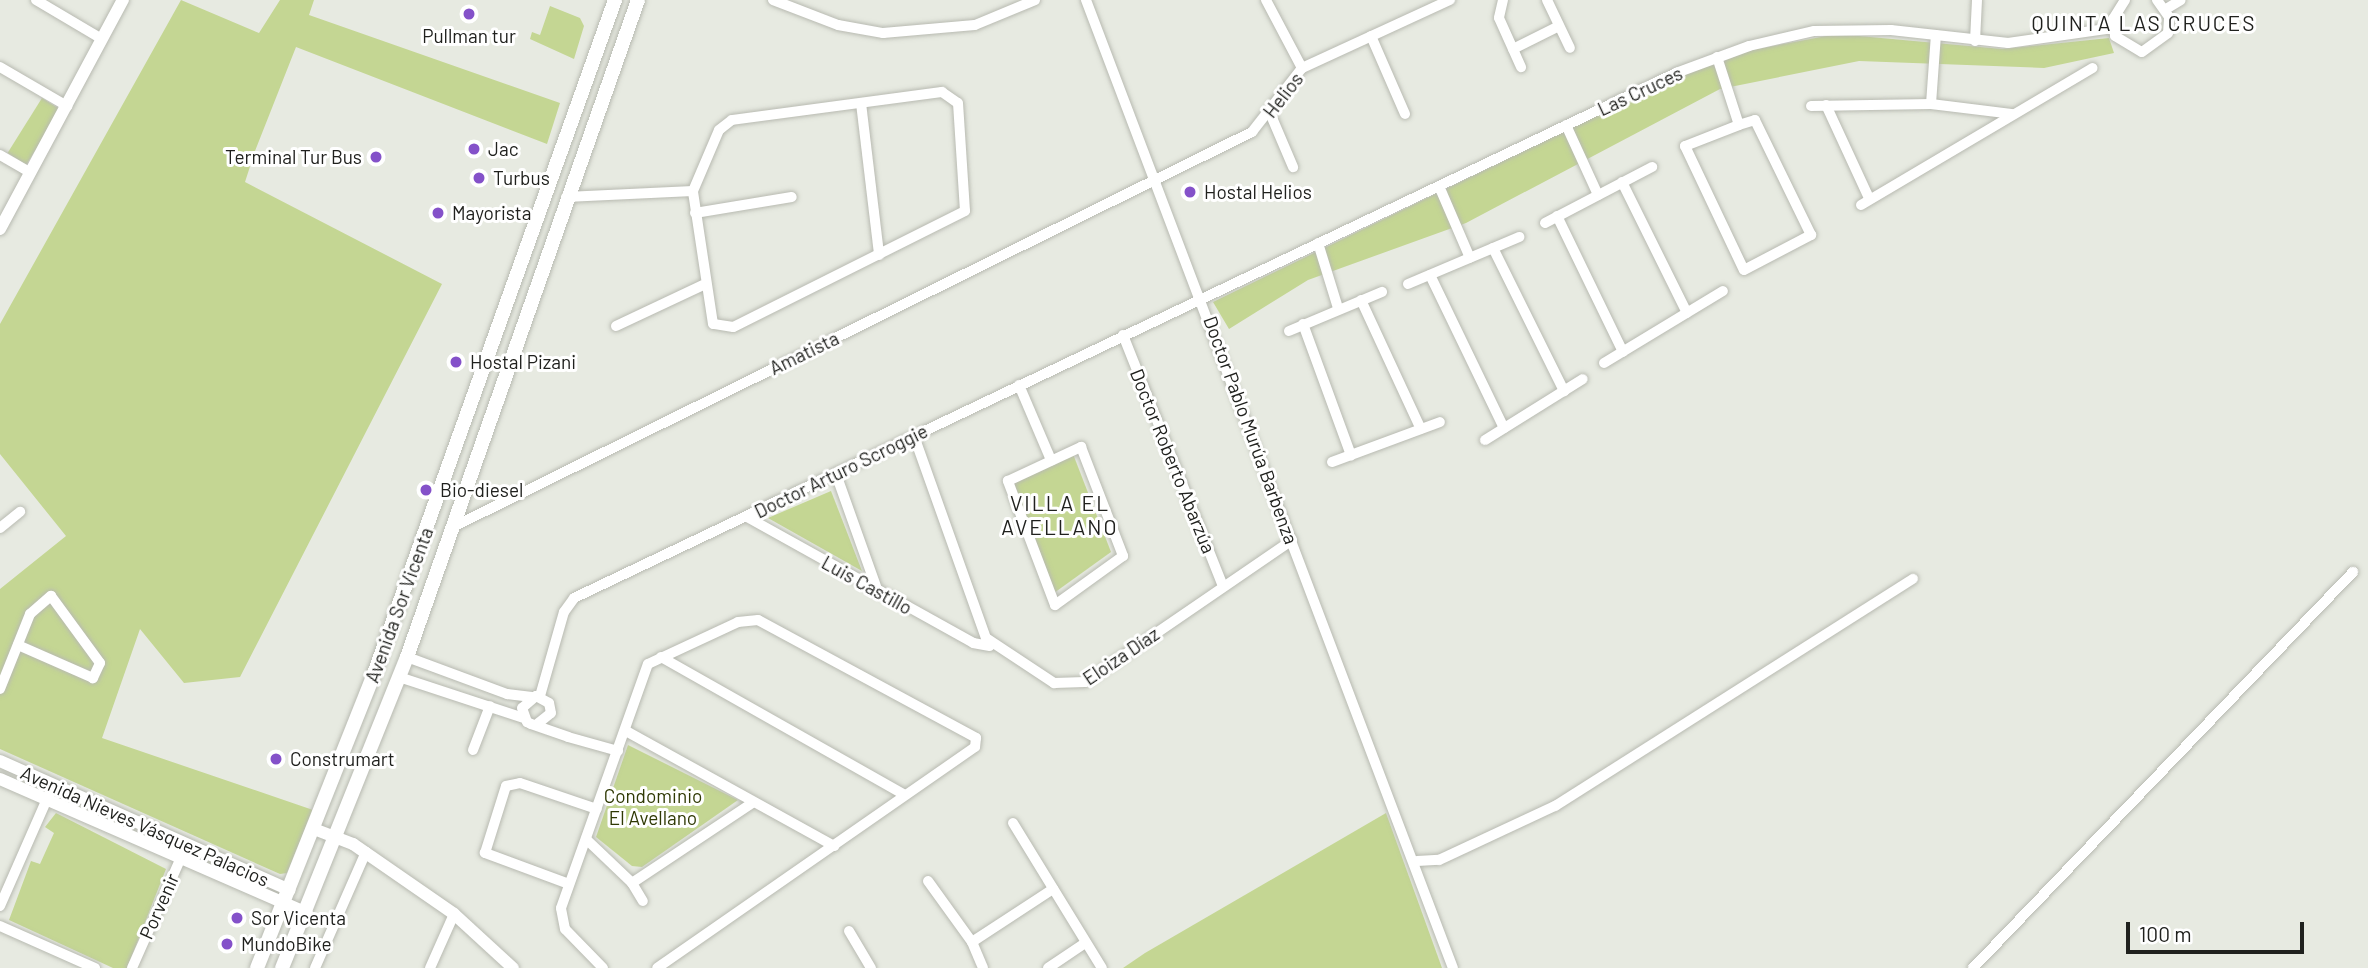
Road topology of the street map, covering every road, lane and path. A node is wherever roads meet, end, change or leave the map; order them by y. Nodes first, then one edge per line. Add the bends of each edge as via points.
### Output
1 (36, 0) edge
2 (123, 0) edge
3 (615, 0) edge
4 (638, 0) edge
5 (773, 0) edge
6 (1035, 0) edge
7 (1086, 0) edge
8 (1266, 0) edge
9 (1450, 0) edge
10 (1503, 0) edge
11 (1547, 0) edge
12 (1977, 0) edge
13 (2125, 0) edge
14 (2157, 0) edge
15 (2181, 0) edge
16 (2166, 9) junction
17 (1559, 26) junction
18 (2113, 28) junction
19 (1936, 35) junction
20 (1371, 36) junction
21 (102, 39) junction
22 (1975, 41) junction
23 (1570, 48) dead end
24 (1513, 49) junction
25 (1717, 57) junction
26 (0, 67) edge
27 (1521, 67) dead end
28 (1302, 68) junction
29 (2092, 68) dead end
30 (861, 103) junction
31 (1931, 104) junction
32 (1826, 105) junction
33 (67, 106) junction
34 (1811, 106) dead end
35 (1270, 113) junction
36 (1405, 114) dead end
37 (2013, 114) junction
38 (1566, 125) junction
39 (1739, 125) junction
40 (0, 155) edge
41 (559, 155) junction
42 (1293, 167) dead end
43 (1652, 167) dead end
44 (30, 172) junction
45 (1156, 175) junction
46 (573, 177) junction
47 (1622, 182) junction
48 (1439, 186) junction
49 (693, 191) junction
50 (1598, 195) junction
51 (566, 197) junction
52 (792, 197) dead end
53 (695, 213) junction
54 (1557, 216) junction
55 (1545, 223) dead end
56 (0, 229) edge
57 (1519, 237) dead end
58 (1318, 243) junction
59 (1493, 248) junction
60 (879, 255) junction
61 (1470, 258) junction
62 (1430, 275) junction
63 (1408, 284) dead end
64 (704, 285) junction
65 (1723, 291) dead end
66 (1382, 292) dead end
67 (1201, 296) junction
68 (1361, 300) junction
69 (1339, 308) junction
70 (1687, 313) junction
71 (1303, 324) junction
72 (616, 326) dead end
73 (1289, 331) dead end
74 (1124, 335) junction
75 (1623, 352) junction
76 (1604, 363) dead end
77 (1583, 379) dead end
78 (1019, 385) junction
79 (1564, 391) junction
80 (1440, 422) dead end
81 (1504, 428) junction
82 (1421, 429) junction
83 (914, 436) junction
84 (1485, 439) dead end
85 (457, 445) junction
86 (1351, 455) junction
87 (1051, 460) junction
88 (1332, 463) dead end
89 (836, 474) junction
90 (468, 482) junction
91 (20, 512) dead end
92 (747, 517) junction
93 (1, 525) edge
94 (451, 528) junction
95 (1292, 540) junction
96 (2353, 572) dead end
97 (1913, 579) dead end
98 (1223, 586) junction
99 (878, 592) junction
100 (386, 640) junction
101 (18, 645) junction
102 (990, 646) junction
103 (407, 657) junction
104 (661, 657) junction
105 (399, 677) junction
106 (0, 689) edge
107 (536, 696) junction
108 (490, 706) junction
109 (551, 713) junction
110 (524, 718) junction
111 (536, 725) junction
112 (626, 731) junction
113 (568, 737) junction
114 (473, 750) dead end
115 (618, 751) junction
116 (0, 761) edge
117 (0, 779) edge
118 (53, 785) junction
119 (905, 795) junction
120 (47, 799) junction
121 (754, 802) junction
122 (597, 809) junction
123 (1013, 823) dead end
124 (314, 829) junction
125 (338, 837) junction
126 (586, 839) junction
127 (187, 844) junction
128 (834, 846) junction
129 (366, 852) junction
130 (181, 857) junction
131 (1418, 860) junction
132 (928, 881) dead end
133 (632, 883) junction
134 (569, 884) junction
135 (1053, 889) junction
136 (288, 896) junction
137 (643, 901) dead end
138 (0, 906) edge
139 (307, 913) junction
140 (454, 914) junction
141 (0, 926) edge
142 (849, 931) dead end
143 (972, 942) junction
144 (1085, 943) junction
145 (95, 968) edge
146 (132, 968) edge
147 (257, 968) edge
148 (282, 968) edge
149 (315, 968) edge
150 (430, 968) edge
151 (513, 968) edge
152 (603, 968) edge
153 (657, 968) edge
154 (871, 968) edge
155 (984, 968) edge
156 (1048, 968) edge
157 (1102, 968) edge
158 (1453, 968) edge
159 (1973, 968) edge

1 - 21 street
2 - 21 street
3 - 41 main road, Avenida Sor Vicenta
4 - 46 main road, Avenida Sor Vicenta
5 - 6 street via 838,25 883,33 983,23
7 - 45 street, Doctor Pablo Murúa Barbenza
8 - 28 street
9 - 20 street, Helios
10 - 24 street via 1499,18
11 - 17 street
12 - 22 street
13 - 18 street
14 - 16 street
15 - 16 street
16 - 18 street via 2168,33 2151,50 2126,48
17 - 23 street
17 - 24 street
18 - 22 street, Las Cruces via 2054,40
19 - 22 street, Las Cruces
19 - 25 street, Las Cruces via 1814,31
19 - 31 street
20 - 28 street, Helios
20 - 36 street
21 - 33 street
24 - 27 street
25 - 38 street, Las Cruces
25 - 39 street
26 - 33 street
28 - 35 street, Helios
29 - 37 street
30 - 49 street via 732,120 709,147
30 - 60 street
30 - 60 street via 942,92 958,103 967,203 958,217
31 - 32 street
31 - 37 street
32 - 34 street
32 - 37 street via 1865,202
33 - 44 street
35 - 42 street
35 - 45 street, Helios via 1252,132
38 - 48 street, Las Cruces
38 - 50 street
39 - 39 street via 1685,146 1744,270 1811,235 1755,121
40 - 44 street
41 - 46 main road
41 - 85 main road, Avenida Sor Vicenta
43 - 47 street
44 - 56 street
45 - 67 street, Doctor Pablo Murúa Barbenza
45 - 94 street, Amatista
46 - 51 main road, Avenida Sor Vicenta
47 - 50 street
47 - 70 street
48 - 58 street, Las Cruces
48 - 61 street
49 - 51 street
49 - 53 street
50 - 54 street
51 - 90 main road, Avenida Sor Vicenta
52 - 53 street
53 - 64 street
54 - 55 street
54 - 75 street
57 - 59 street
58 - 67 street, Las Cruces
58 - 69 street
59 - 61 street
59 - 79 street
60 - 64 street via 729,328 711,321
61 - 62 street
62 - 63 street
62 - 81 street
64 - 72 street
65 - 70 street
66 - 68 street
67 - 74 street, Doctor Arturo Scroggie
67 - 95 street, Doctor Pablo Murúa Barbenza
68 - 69 street
68 - 82 street
69 - 71 street
70 - 75 street
71 - 73 street
71 - 86 street
74 - 78 street, Doctor Arturo Scroggie
74 - 98 street, Doctor Roberto Abarzúa
75 - 76 street
77 - 79 street
78 - 83 street, Doctor Arturo Scroggie
78 - 87 street
79 - 81 street
80 - 82 street
81 - 84 street
82 - 86 street
83 - 89 street, Doctor Arturo Scroggie
83 - 102 street
85 - 90 main road
85 - 100 main road, Avenida Sor Vicenta
86 - 88 street
87 - 87 street via 1008,481 1055,605 1123,556 1081,447
89 - 92 street, Doctor Arturo Scroggie
89 - 99 street
90 - 94 main road, Avenida Sor Vicenta
91 - 93 street
92 - 99 street, Luis Castillo
92 - 107 street, Doctor Arturo Scroggie via 571,601
94 - 103 main road, Avenida Sor Vicenta
95 - 98 street, Eloiza Díaz
95 - 131 street, Doctor Pablo Murúa Barbenza
96 - 159 street
97 - 131 street via 1555,806 1439,860
98 - 102 street, Eloiza Díaz via 1074,687 1054,683
99 - 102 street, Luis Castillo via 973,643
100 - 105 main road
100 - 124 main road, Avenida Sor Vicenta
101 - 101 street via 30,614 51,596 96,652 93,678
101 - 106 street
103 - 105 main road, Avenida Sor Vicenta
103 - 107 street via 507,695
104 - 112 street via 640,674
104 - 119 street
104 - 119 street via 738,622 758,620 976,738 975,747
105 - 108 street
105 - 125 main road, Avenida Sor Vicenta
107 - 109 street
107 - 110 street, Doctor Arturo Scroggie via 524,703
108 - 110 street
108 - 114 street
109 - 111 street
109 - 113 street
110 - 111 street
111 - 113 street
112 - 115 street
112 - 121 street
113 - 115 street
115 - 122 street
116 - 118 street, Avenida Nieves Vásquez Palacios
117 - 120 street, Avenida Nieves Vásquez Palacios
118 - 120 street
118 - 127 street, Avenida Nieves Vásquez Palacios
119 - 128 street
120 - 130 street, Avenida Nieves Vásquez Palacios
120 - 138 street
121 - 128 street
121 - 133 street
122 - 126 street
122 - 134 street via 520,783 506,786 485,853
123 - 135 street
124 - 125 street
124 - 136 main road, Avenida Sor Vicenta
125 - 129 street
125 - 139 main road, Avenida Sor Vicenta
126 - 133 street
126 - 134 street
127 - 130 street, Porvenir
127 - 136 street, Avenida Nieves Vásquez Palacios
128 - 153 street
129 - 140 street
129 - 149 street
130 - 136 street, Avenida Nieves Vásquez Palacios
130 - 146 street, Porvenir
131 - 158 street, Doctor Pablo Murúa Barbenza
132 - 143 street
133 - 137 street
134 - 152 street via 560,919
135 - 143 street
135 - 144 street
136 - 139 main road
136 - 147 main road, Avenida Sor Vicenta
139 - 148 main road, Avenida Sor Vicenta
140 - 150 street
140 - 151 street
141 - 145 street
142 - 154 street
143 - 155 street
144 - 156 street
144 - 157 street

